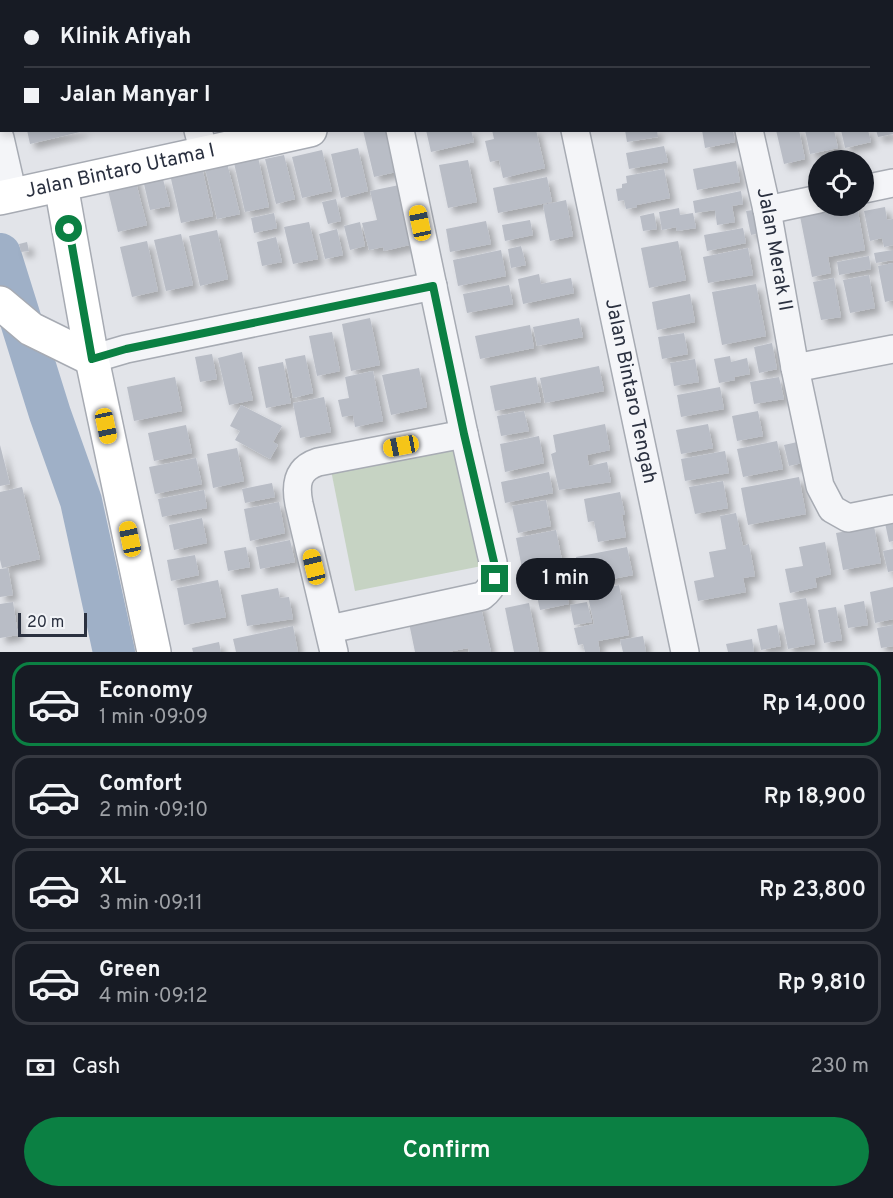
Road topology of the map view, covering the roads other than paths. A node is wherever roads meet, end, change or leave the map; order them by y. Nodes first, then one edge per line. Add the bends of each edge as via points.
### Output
1 (292, 132) edge
2 (400, 132) edge
3 (575, 132) edge
4 (749, 132) edge
5 (0, 138) edge
6 (212, 141) edge
7 (893, 183) edge
8 (61, 185) junction
9 (874, 187) edge
10 (6, 197) edge
11 (808, 201) edge
12 (767, 210) junction
13 (433, 286) junction
14 (0, 303) edge
15 (893, 349) edge
16 (92, 359) junction
17 (795, 368) junction
18 (464, 434) junction
19 (893, 509) edge
20 (332, 641) edge
21 (154, 652) edge
22 (685, 652) edge

1 - 6 street, Jalan Bintaro Utama I
2 - 13 street
3 - 22 street, Jalan Bintaro Tengah
4 - 12 street, Jalan Merak II
5 - 10 street
6 - 8 street, Jalan Bintaro Utama I
7 - 9 street
8 - 10 street, Jalan Bintaro Utama I
8 - 16 street
11 - 12 street
12 - 17 street, Jalan Merak II
13 - 16 street
13 - 18 street
14 - 16 street via 31,329
15 - 17 street
16 - 21 street
17 - 19 street, Jalan Merak II via 820,486 832,509 849,518
18 - 20 street via 494,562 495,579 490,590 482,596
18 - 20 street via 318,462 307,466 301,474 299,504

